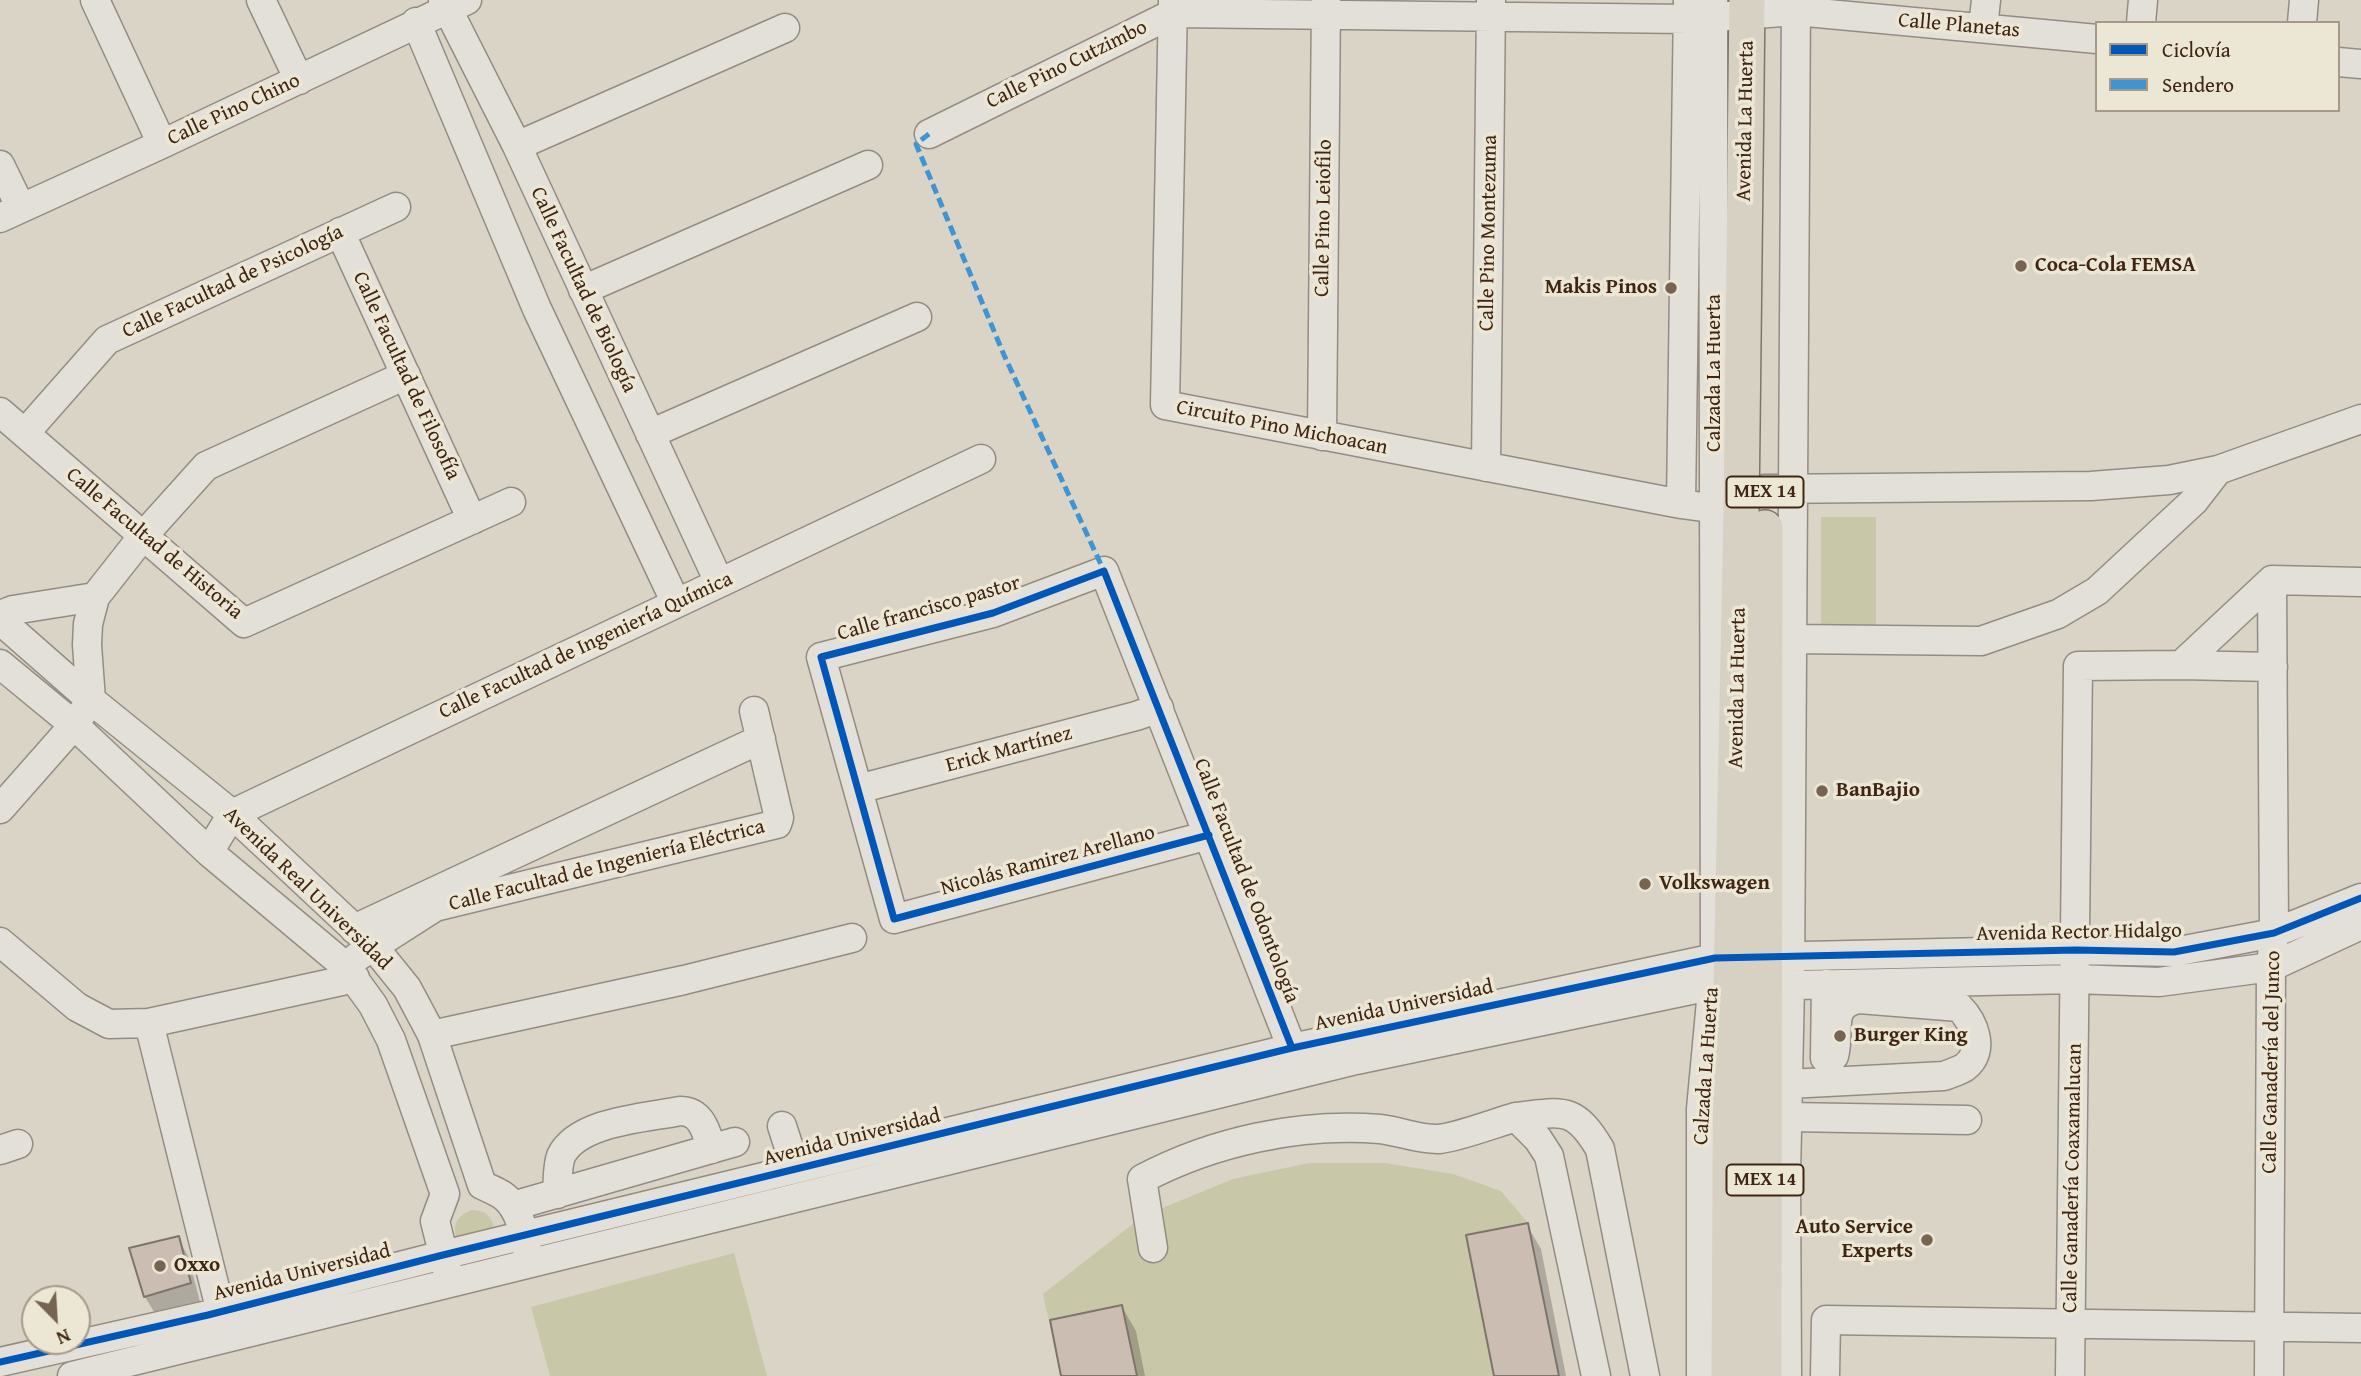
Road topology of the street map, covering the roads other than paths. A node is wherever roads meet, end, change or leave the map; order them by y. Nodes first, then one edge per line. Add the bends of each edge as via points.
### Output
1 (94, 0) edge
2 (261, 0) edge
3 (1986, 0) edge
4 (2143, 0) edge
5 (2304, 0) edge
6 (452, 3) edge
7 (1173, 6) edge
8 (1326, 6) edge
9 (1756, 7) edge
10 (1491, 8) edge
11 (2141, 21) edge
12 (2302, 21) edge
13 (416, 22) junction
14 (785, 28) dead end
15 (1983, 28) junction
16 (2095, 39) edge
17 (2340, 62) edge
18 (2361, 64) edge
19 (299, 80) junction
20 (929, 134) dead end
21 (162, 144) junction
22 (517, 146) junction
23 (868, 165) dead end
24 (0, 166) edge
25 (396, 207) dead end
26 (10, 213) edge
27 (340, 232) junction
28 (583, 290) junction
29 (916, 317) dead end
30 (406, 375) junction
31 (0, 412) edge
32 (2361, 419) edge
33 (25, 433) junction
34 (650, 434) junction
35 (1322, 436) junction
36 (981, 459) dead end
37 (1486, 467) junction
38 (2218, 470) junction
39 (1753, 500) junction
40 (511, 502) dead end
41 (1681, 504) junction
42 (472, 520) junction
43 (143, 536) junction
44 (1104, 571) joint
45 (2272, 580) junction
46 (719, 582) junction
47 (2361, 582) edge
48 (95, 597) junction
49 (676, 603) junction
50 (0, 618) edge
51 (1792, 639) junction
52 (0, 664) edge
53 (2182, 665) junction
54 (2273, 667) junction
55 (91, 700) junction
56 (754, 710) dead end
57 (1163, 717) junction
58 (75, 725) junction
59 (761, 740) junction
60 (858, 789) junction
61 (0, 809) edge
62 (232, 814) junction
63 (1209, 835) junction
64 (209, 852) junction
65 (2361, 898) edge
66 (431, 900) junction
67 (894, 919) joint
68 (2361, 925) edge
69 (2274, 933) junction
70 (363, 938) junction
71 (852, 938) dead end
72 (0, 942) edge
73 (2076, 950) junction
74 (1926, 953) junction
75 (2271, 967) junction
76 (1750, 971) junction
77 (350, 972) junction
78 (2075, 979) junction
79 (1924, 981) junction
80 (1826, 984) junction
81 (149, 1023) junction
82 (432, 1035) junction
83 (1292, 1048) junction
84 (1788, 1084) junction
85 (1516, 1117) junction
86 (1788, 1117) junction
87 (1967, 1120) dead end
88 (782, 1126) dead end
89 (796, 1169) junction
90 (638, 1170) junction
91 (556, 1194) junction
92 (513, 1206) junction
93 (647, 1207) junction
94 (1153, 1248) dead end
95 (527, 1250) junction
96 (443, 1255) junction
97 (451, 1283) junction
98 (221, 1312) junction
99 (2071, 1323) junction
100 (2270, 1328) junction
101 (2361, 1328) edge
102 (0, 1362) edge
103 (1776, 1373) edge
104 (72, 1376) edge
105 (1596, 1376) edge
106 (1645, 1376) edge
107 (1701, 1376) edge
108 (1729, 1376) edge
109 (1825, 1376) edge
110 (2070, 1376) edge
111 (2269, 1376) edge

1 - 21 street
2 - 19 street
3 - 15 street
4 - 11 street
5 - 12 street
6 - 13 street, Calle Pino Chino
6 - 22 street, Calle Facultad de Biología
7 - 8 street, Calle Pino Cutzimbo
7 - 20 street, Calle Pino Cutzimbo
7 - 35 street, Circuito Pino Michoacan via 1165,405
8 - 10 street, Calle Pino Cutzimbo
8 - 35 street, Calle Pino Leiofilo
9 - 10 street, Calle Pino Cutzimbo
9 - 15 street, Calle Planetas
9 - 39 main road, Avenida La Huerta / MEX 14
9 - 39 street, Calzada La Huerta
9 - 41 street, Calzada La Huerta
10 - 37 street, Calle Pino Montezuma
13 - 19 street, Calle Pino Chino
13 - 49 street via 537,309
14 - 22 street
15 - 16 street, Calle Planetas
17 - 18 street
19 - 21 street, Calle Pino Chino
21 - 26 street, Calle Pino Chino
22 - 28 street, Calle Facultad de Biología
23 - 28 street
24 - 26 street
25 - 27 street, Calle Facultad de Psicología
27 - 30 street, Calle Facultad de Filosofía
27 - 33 street, Calle Facultad de Psicología via 107,340
28 - 34 street, Calle Facultad de Biología
29 - 34 street
30 - 42 street, Calle Facultad de Filosofía
30 - 43 street via 206,466
31 - 33 street, Calle Facultad de Historia
32 - 38 street, Circuito Pino Michoacan
33 - 43 street, Calle Facultad de Historia
34 - 46 street, Calle Facultad de Biología
35 - 37 street, Circuito Pino Michoacan
36 - 46 street, Calle Facultad de Ingenierίa Quίmica
37 - 41 street, Circuito Pino Michoacan
38 - 39 street, Circuito Pino Michoacan via 2169,480 2091,486
38 - 51 street via 2194,501 2097,592 2058,614 1981,641
39 - 41 street, Circuito Pino Michoacan
39 - 51 street, Calzada La Huerta
39 - 76 main road, Avenida La Huerta / MEX 14
40 - 42 street, Calle Facultad de Historia
42 - 43 street, Calle Facultad de Historia via 244,624
43 - 48 street
44 - 57 street, Calle Facultad de Odontología
44 - 60 street, Calle francisco pastor via 993,613 821,657
45 - 47 street
45 - 53 street
45 - 54 street, Calle Ganadería del Junco
46 - 49 street, Calle Facultad de Ingenierίa Quίmica
48 - 50 street via 13,610
48 - 55 street via 87,645
49 - 62 street, Calle Facultad de Ingenierίa Quίmica
50 - 55 street, Avenida Real Universidad
51 - 76 street, Calzada La Huerta
52 - 58 street, Avenida Real Universidad
53 - 54 street
53 - 73 street, Calle Ganadería Coaxamalucan via 2078,666
54 - 69 street, Calle Ganadería del Junco
55 - 58 street
55 - 62 street, Avenida Real Universidad
56 - 59 street, Calle Facultad de Ingeniería Eléctrica
57 - 60 street, Erick Martínez via 1136,716
57 - 63 street, Calle Facultad de Odontología
58 - 61 street
58 - 64 street, Avenida Real Universidad
59 - 66 street, Calle Facultad de Ingeniería Eléctrica
59 - 66 street, Calle Facultad de Ingeniería Eléctrica via 777,824
60 - 67 street, Calle francisco pastor
62 - 64 street
62 - 70 street, Avenida Real Universidad
63 - 67 street, Nicolás Ramirez Arellano
63 - 83 street, Calle Facultad de Odontología
64 - 77 street, Avenida Real Universidad
65 - 69 street, Avenida Rector Hidalgo
66 - 70 street, Calle Facultad de Ingeniería Eléctrica
68 - 75 street
69 - 73 street, Avenida Rector Hidalgo via 2174,952
69 - 75 street, Calle Ganadería del Junco
70 - 77 street, Calle Facultad de Ingeniería Eléctrica
70 - 82 street, Avenida Real Universidad via 407,988
71 - 82 street
72 - 81 street via 77,1007 109,1024
73 - 74 street, Avenida Rector Hidalgo
73 - 78 street, Calle Ganadería Coaxamalucan
74 - 76 street, Avenida Rector Hidalgo
74 - 79 street
75 - 78 street via 2158,982
75 - 100 street, Calle Ganadería del Junco
76 - 80 street
76 - 83 street, Avenida Universidad
76 - 84 street, Calzada La Huerta
76 - 95 street, Avenida Universidad
76 - 103 main road, Avenida La Huerta / MEX 14
76 - 107 street, Calzada La Huerta via 1701,1109
76 - 108 main road, Avenida La Huerta / MEX 14
77 - 81 street
77 - 96 street, Avenida Real Universidad via 391,1040 445,1194 435,1221
78 - 79 street
78 - 99 street, Calle Ganadería Coaxamalucan
79 - 80 street
80 - 84 street via 1825,1058 1831,1059 1836,1050 1839,1010 1846,1002 1859,999 1959,1007 1976,1034 1976,1048 1966,1066 1944,1076
81 - 98 street
82 - 92 street, Avenida Real Universidad via 482,1185
83 - 89 street, Avenida Universidad
84 - 86 street, Calzada La Huerta
85 - 94 street via 1438,1139 1380,1129 1302,1130 1241,1140 1166,1167 1142,1179
85 - 105 street via 1549,1156
85 - 106 street via 1564,1112 1587,1126 1600,1149
86 - 87 street
86 - 103 street, Calzada La Huerta
88 - 89 street
89 - 93 street, Avenida Universidad
90 - 91 street
90 - 91 street via 724,1146 690,1111 592,1129 571,1143 561,1157
90 - 93 street
91 - 92 street
92 - 95 street
93 - 95 street, Avenida Universidad
95 - 96 street, Avenida Universidad
95 - 97 street, Avenida Universidad
96 - 97 street, Avenida Real Universidad
96 - 98 street, Avenida Universidad
97 - 104 street, Avenida Universidad
98 - 102 street, Avenida Universidad
99 - 100 street
99 - 109 street via 1826,1320
99 - 110 street, Calle Ganadería Coaxamalucan
100 - 101 street
100 - 111 street, Calle Ganadería del Junco

